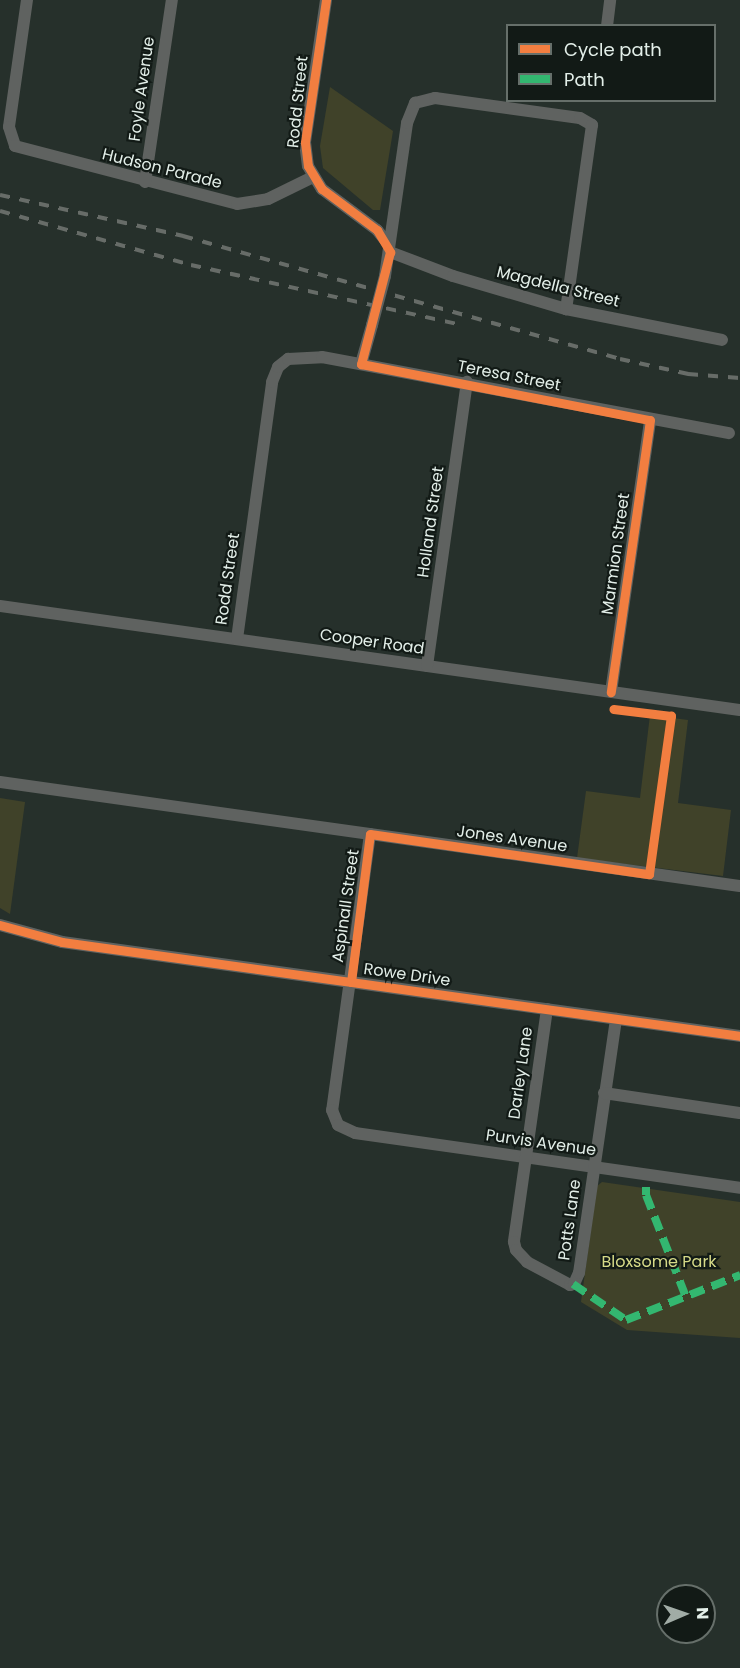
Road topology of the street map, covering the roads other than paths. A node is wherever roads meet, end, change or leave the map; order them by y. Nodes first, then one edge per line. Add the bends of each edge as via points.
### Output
1 (27, 0) edge
2 (172, 0) edge
3 (326, 0) edge
4 (610, 0) edge
5 (607, 24) edge
6 (314, 177) junction
7 (145, 182) junction
8 (389, 248) junction
9 (566, 309) junction
10 (722, 340) dead end
11 (296, 357) joint
12 (362, 364) junction
13 (467, 382) junction
14 (650, 420) junction
15 (729, 433) dead end
16 (0, 606) edge
17 (237, 639) junction
18 (427, 666) junction
19 (611, 692) junction
20 (740, 710) edge
21 (0, 782) edge
22 (370, 834) junction
23 (740, 886) edge
24 (0, 925) edge
25 (351, 982) junction
26 (547, 1009) junction
27 (616, 1018) junction
28 (740, 1036) edge
29 (604, 1093) junction
30 (740, 1113) edge
31 (338, 1125) joint
32 (525, 1158) junction
33 (594, 1167) junction
34 (740, 1188) edge
35 (543, 1271) joint

1 - 7 street, Hudson Parade via 9,132 12,142 19,148
2 - 7 street, Foyle Avenue
3 - 6 street, Rodd Street via 305,142
4 - 5 street
6 - 7 street, Hudson Parade via 268,199 237,204
6 - 8 street
8 - 9 street, Magdella Street via 453,276
8 - 9 street via 408,115 421,99 580,118 592,125
8 - 12 street, bridge
9 - 10 street, Magdella Street
11 - 12 street, Teresa Street
11 - 17 street, Rodd Street via 278,367 272,382
12 - 13 street, Teresa Street
13 - 14 street, Teresa Street
13 - 18 street, Holland Street
14 - 15 street, Teresa Street
14 - 19 street, Marmion Street
16 - 17 street, Cooper Road
17 - 18 street, Cooper Road
18 - 19 street, Cooper Road
19 - 20 street, Cooper Road
21 - 22 street, Jones Avenue
22 - 23 street, Jones Avenue
22 - 25 street, Aspinall Street
24 - 25 street, Rowe Drive via 41,939
25 - 26 street, Rowe Drive
25 - 31 street, Aspinall Street via 332,1110
26 - 27 street, Rowe Drive
26 - 32 street, Darley Lane
27 - 28 street, Rowe Drive
27 - 29 street, Potts Lane
29 - 30 street
29 - 33 street, Potts Lane
31 - 32 street, Purvis Avenue via 355,1133
32 - 33 street, Purvis Avenue
32 - 35 street, Darley Lane via 514,1242 521,1257
33 - 34 street, Purvis Avenue
33 - 35 street, Potts Lane via 578,1279 574,1284 564,1284

